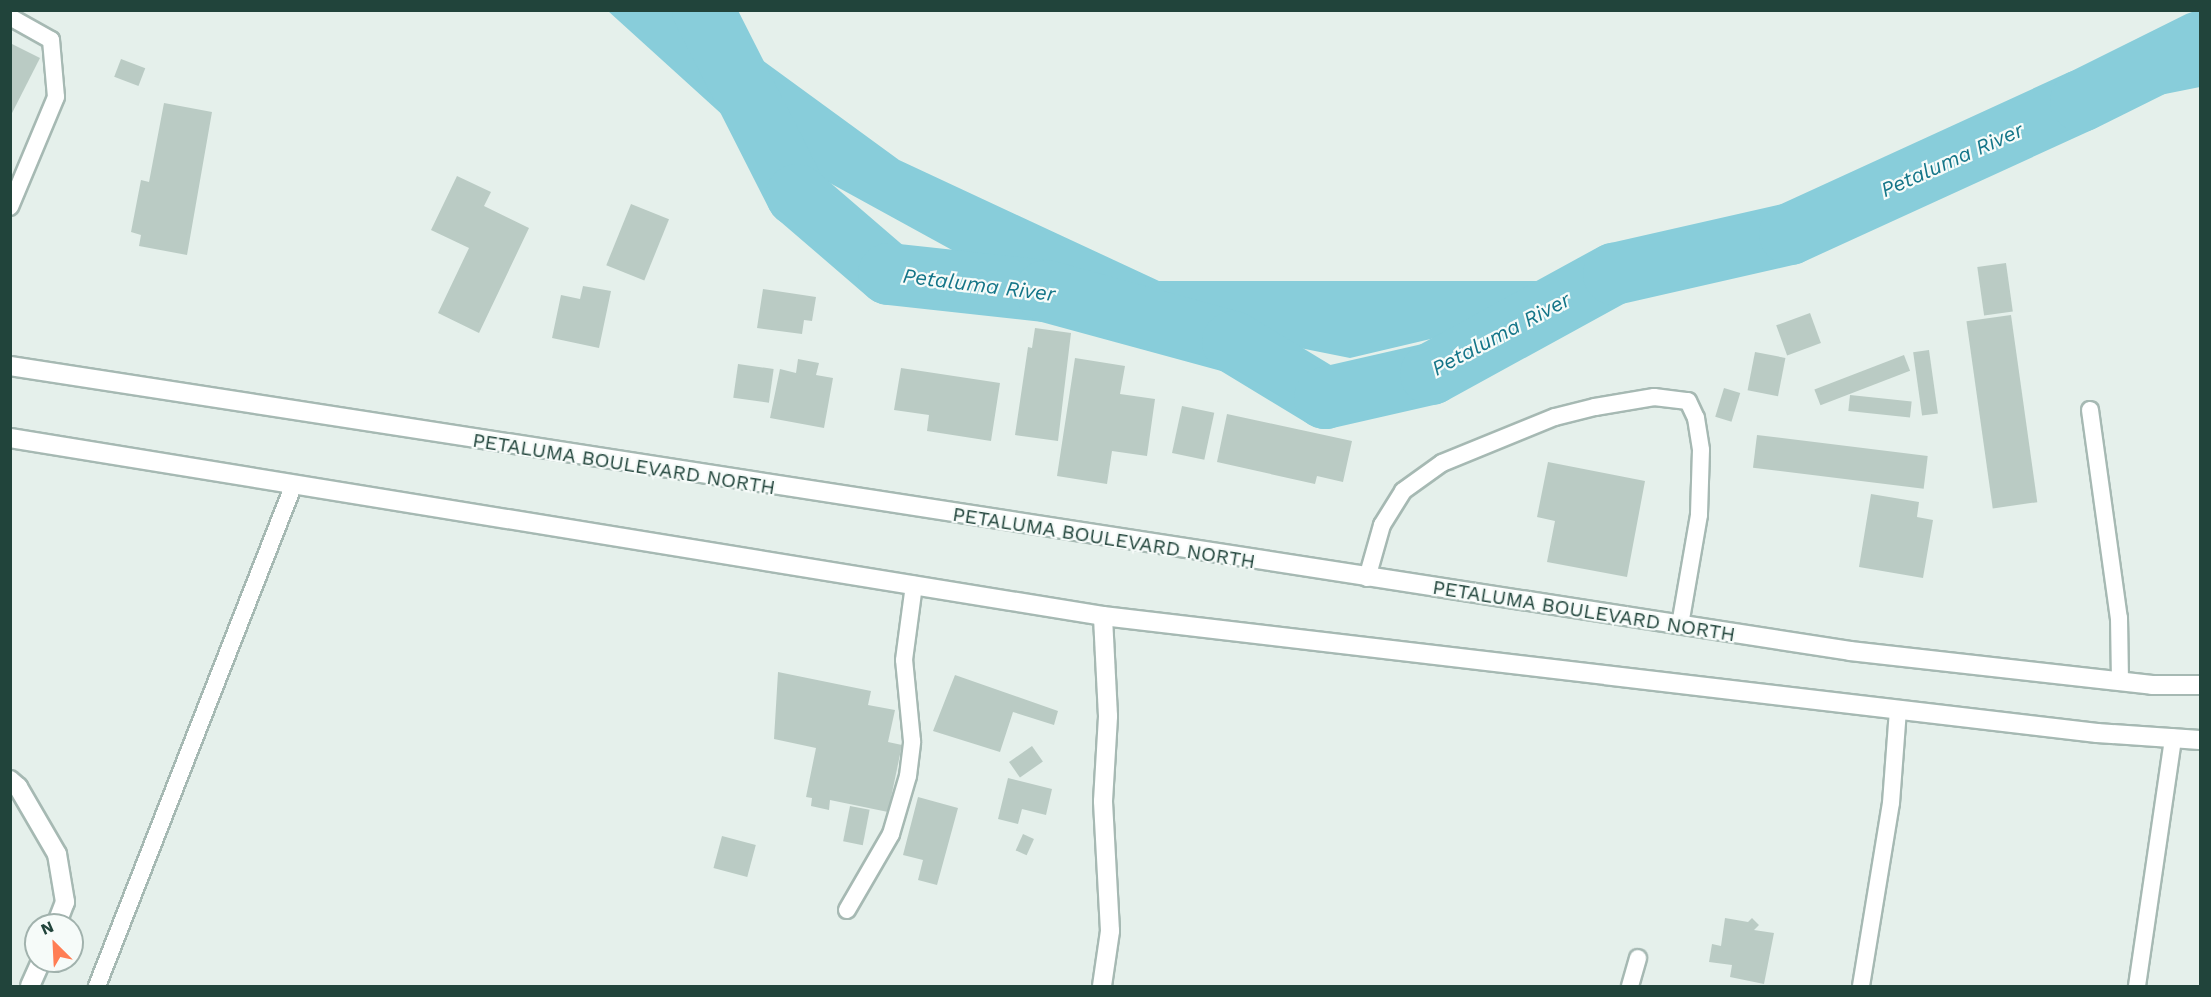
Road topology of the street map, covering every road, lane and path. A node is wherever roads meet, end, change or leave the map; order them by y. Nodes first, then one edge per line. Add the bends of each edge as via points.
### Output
1 (10, 17) edge
2 (10, 207) edge
3 (10, 366) edge
4 (2090, 410) dead end
5 (10, 438) edge
6 (294, 484) junction
7 (1367, 578) junction
8 (914, 585) junction
9 (1103, 616) junction
10 (1680, 625) junction
11 (2120, 681) junction
12 (2200, 685) edge
13 (1898, 709) junction
14 (2173, 738) junction
15 (2200, 740) edge
16 (10, 780) edge
17 (847, 910) dead end
18 (61, 913) edge
19 (1638, 958) dead end
20 (36, 973) edge
21 (30, 987) edge
22 (98, 987) edge
23 (1102, 987) edge
24 (1630, 987) edge
25 (1861, 987) edge
26 (2137, 987) edge

1 - 2 lane via 51,40 56,97
3 - 7 main road, PETALUMA BOULEVARD NORTH
4 - 11 lane via 2119,618
5 - 6 main road
6 - 8 main road
6 - 22 lane
7 - 10 main road, PETALUMA BOULEVARD NORTH
7 - 10 lane via 1382,525 1403,491 1442,463 1555,417 1654,397 1688,401 1696,418 1701,450 1699,515
8 - 9 main road
8 - 17 lane via 904,660 912,741 908,776 891,834
9 - 13 main road
9 - 23 main road via 1108,716 1103,801 1110,931
10 - 11 main road, PETALUMA BOULEVARD NORTH via 1850,651
11 - 12 main road, PETALUMA BOULEVARD NORTH
13 - 14 main road
13 - 25 lane via 1891,803
14 - 15 main road
14 - 26 lane
16 - 18 main road via 18,787 57,854 65,902
19 - 24 lane
20 - 21 main road

